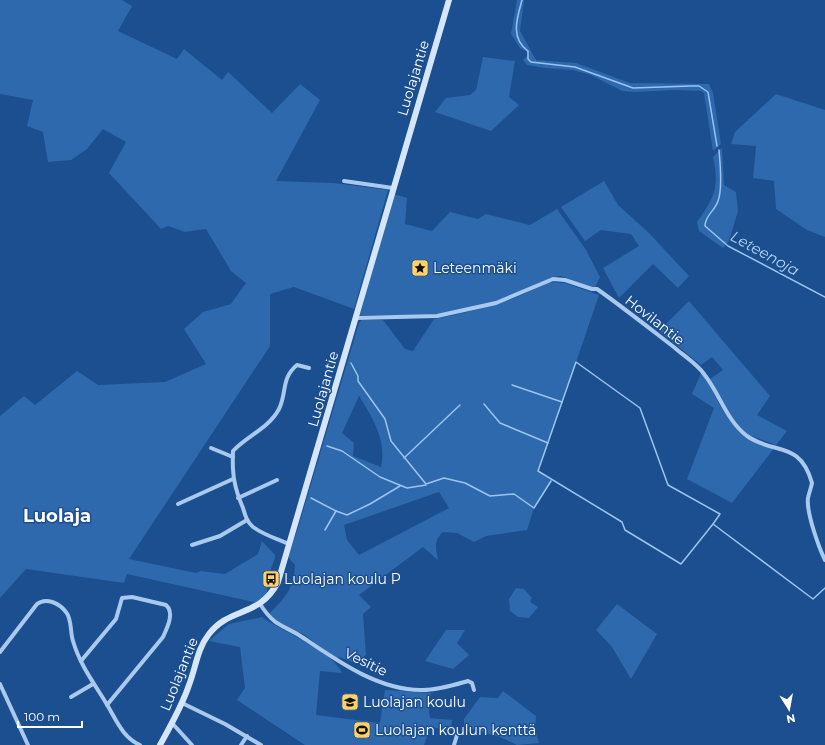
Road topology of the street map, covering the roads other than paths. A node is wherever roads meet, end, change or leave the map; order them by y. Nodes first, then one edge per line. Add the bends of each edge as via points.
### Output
1 (449, 0) edge
2 (344, 181) dead end
3 (393, 188) junction
4 (356, 318) junction
5 (309, 368) dead end
6 (211, 448) dead end
7 (233, 456) junction
8 (234, 480) junction
9 (277, 480) dead end
10 (238, 498) junction
11 (178, 504) dead end
12 (247, 520) junction
13 (289, 544) junction
14 (192, 545) dead end
15 (825, 560) edge
16 (260, 604) junction
17 (0, 652) edge
18 (81, 661) junction
19 (0, 684) edge
20 (94, 684) junction
21 (474, 690) dead end
22 (71, 697) dead end
23 (182, 703) junction
24 (107, 705) junction
25 (172, 723) junction
26 (457, 735) dead end
27 (248, 736) junction
28 (133, 744) edge
29 (28, 745) edge
30 (140, 745) edge
31 (160, 745) edge
32 (192, 745) edge
33 (241, 745) edge
34 (261, 745) edge
35 (454, 745) edge

1 - 3 main road, Luolajantie
2 - 3 street
3 - 4 main road, Luolajantie
4 - 13 main road, Luolajantie
4 - 15 street, Hovilantie via 428,318 496,303 553,279 597,289 700,369 738,428 759,442 787,449 795,454 812,483 808,498 809,507
5 - 7 street via 297,364 292,368 287,375 283,398 274,417 233,451
6 - 7 street
7 - 8 street
8 - 10 street
8 - 11 street
9 - 10 street
10 - 12 street
12 - 13 street via 264,533
12 - 14 street via 220,536
13 - 16 main road, Luolajantie via 278,582 271,594
16 - 21 street, Vesitie via 273,622 304,638 333,658 390,686 424,690 468,681 472,683
16 - 23 main road, Luolajantie via 227,618 213,628 200,650
17 - 18 street via 37,604 41,601 53,602 67,614
18 - 20 street
18 - 24 street via 116,619 122,598 132,597 166,605 171,612 168,625 157,647
19 - 29 street
20 - 22 street
20 - 24 street
23 - 25 main road, Luolajantie
23 - 27 street
24 - 28 street
25 - 31 main road, Luolajantie
25 - 32 street
26 - 35 street
27 - 33 street
27 - 34 street
28 - 30 street

